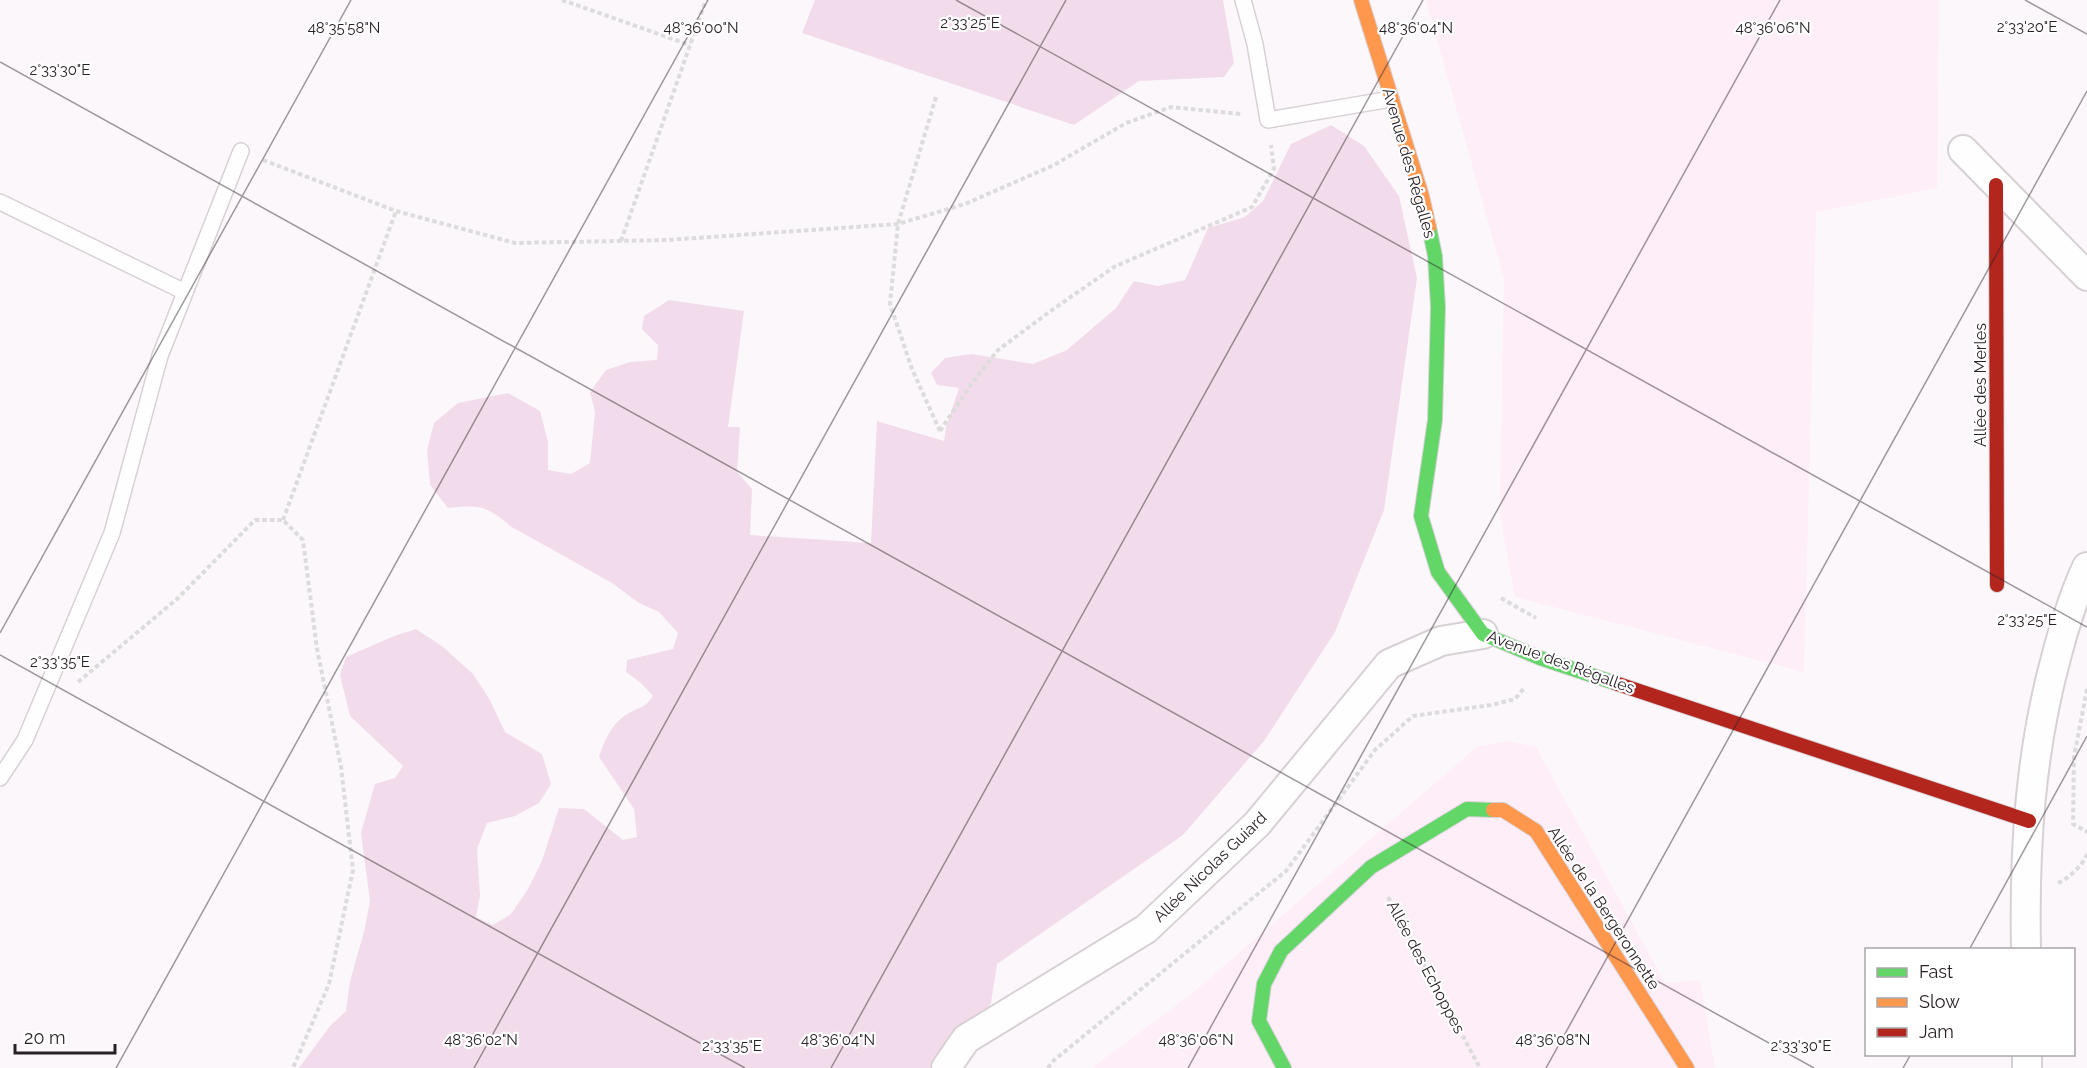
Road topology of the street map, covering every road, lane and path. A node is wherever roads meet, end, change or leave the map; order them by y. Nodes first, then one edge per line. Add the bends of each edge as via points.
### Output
1 (562, 0) edge
2 (706, 0) edge
3 (1243, 0) edge
4 (1361, 0) edge
5 (690, 45) junction
6 (936, 97) dead end
7 (1391, 99) junction
8 (1268, 120) junction
9 (1963, 150) dead end
10 (241, 151) joint
11 (1996, 185) junction
12 (0, 202) edge
13 (396, 211) junction
14 (898, 224) junction
15 (621, 241) junction
16 (2087, 276) edge
17 (185, 292) junction
18 (283, 520) junction
19 (2087, 567) edge
20 (1997, 585) dead end
21 (1495, 590) dead end
22 (1482, 634) junction
23 (1540, 657) junction
24 (78, 683) dead end
25 (2087, 689) edge
26 (0, 778) edge
27 (2029, 821) junction
28 (2087, 831) edge
29 (1371, 867) junction
30 (2026, 948) edge
31 (293, 1068) edge
32 (946, 1068) edge
33 (1048, 1068) edge
34 (1284, 1068) edge
35 (1480, 1068) edge
36 (1687, 1068) edge

1 - 5 path
2 - 5 path
3 - 8 lane
4 - 7 street, Avenue des Régalles
5 - 15 path
6 - 14 path
7 - 8 lane
7 - 22 street, Avenue des Régalles via 1422,196 1435,256 1435,420 1421,516 1438,572
8 - 14 path via 1233,112 1172,107 1126,123 1054,165 975,199
8 - 14 path via 1274,169 1252,207 1113,267 1061,304 998,350 940,431 912,369 890,304
9 - 11 street
10 - 13 path
10 - 17 lane
11 - 16 street
11 - 20 street, Allée des Merles
12 - 17 lane
13 - 15 path via 515,243
13 - 18 path
14 - 15 path
17 - 26 lane via 160,356 112,533 25,740
18 - 24 path via 255,520 177,599
18 - 31 path via 303,540 317,649 341,767 352,870 329,984
19 - 27 street via 2067,618 2049,683 2034,758
21 - 23 path via 1501,598 1535,616 1546,636
22 - 23 street, Avenue des Régalles
22 - 32 street, Allée Nicolas Guiard via 1441,641 1389,664 1257,824 1146,929 966,1038
23 - 27 street, Avenue des Régalles
23 - 33 path via 1515,699 1413,716 1375,750 1286,872
25 - 28 path via 2074,757 2073,824
27 - 30 street via 2024,889
29 - 34 street, Allée de la Bergeronnette via 1281,951 1264,984 1259,1021
29 - 35 path, Allée des Echoppes
29 - 36 street, Allée de la Bergeronnette via 1467,809 1503,810 1536,831

